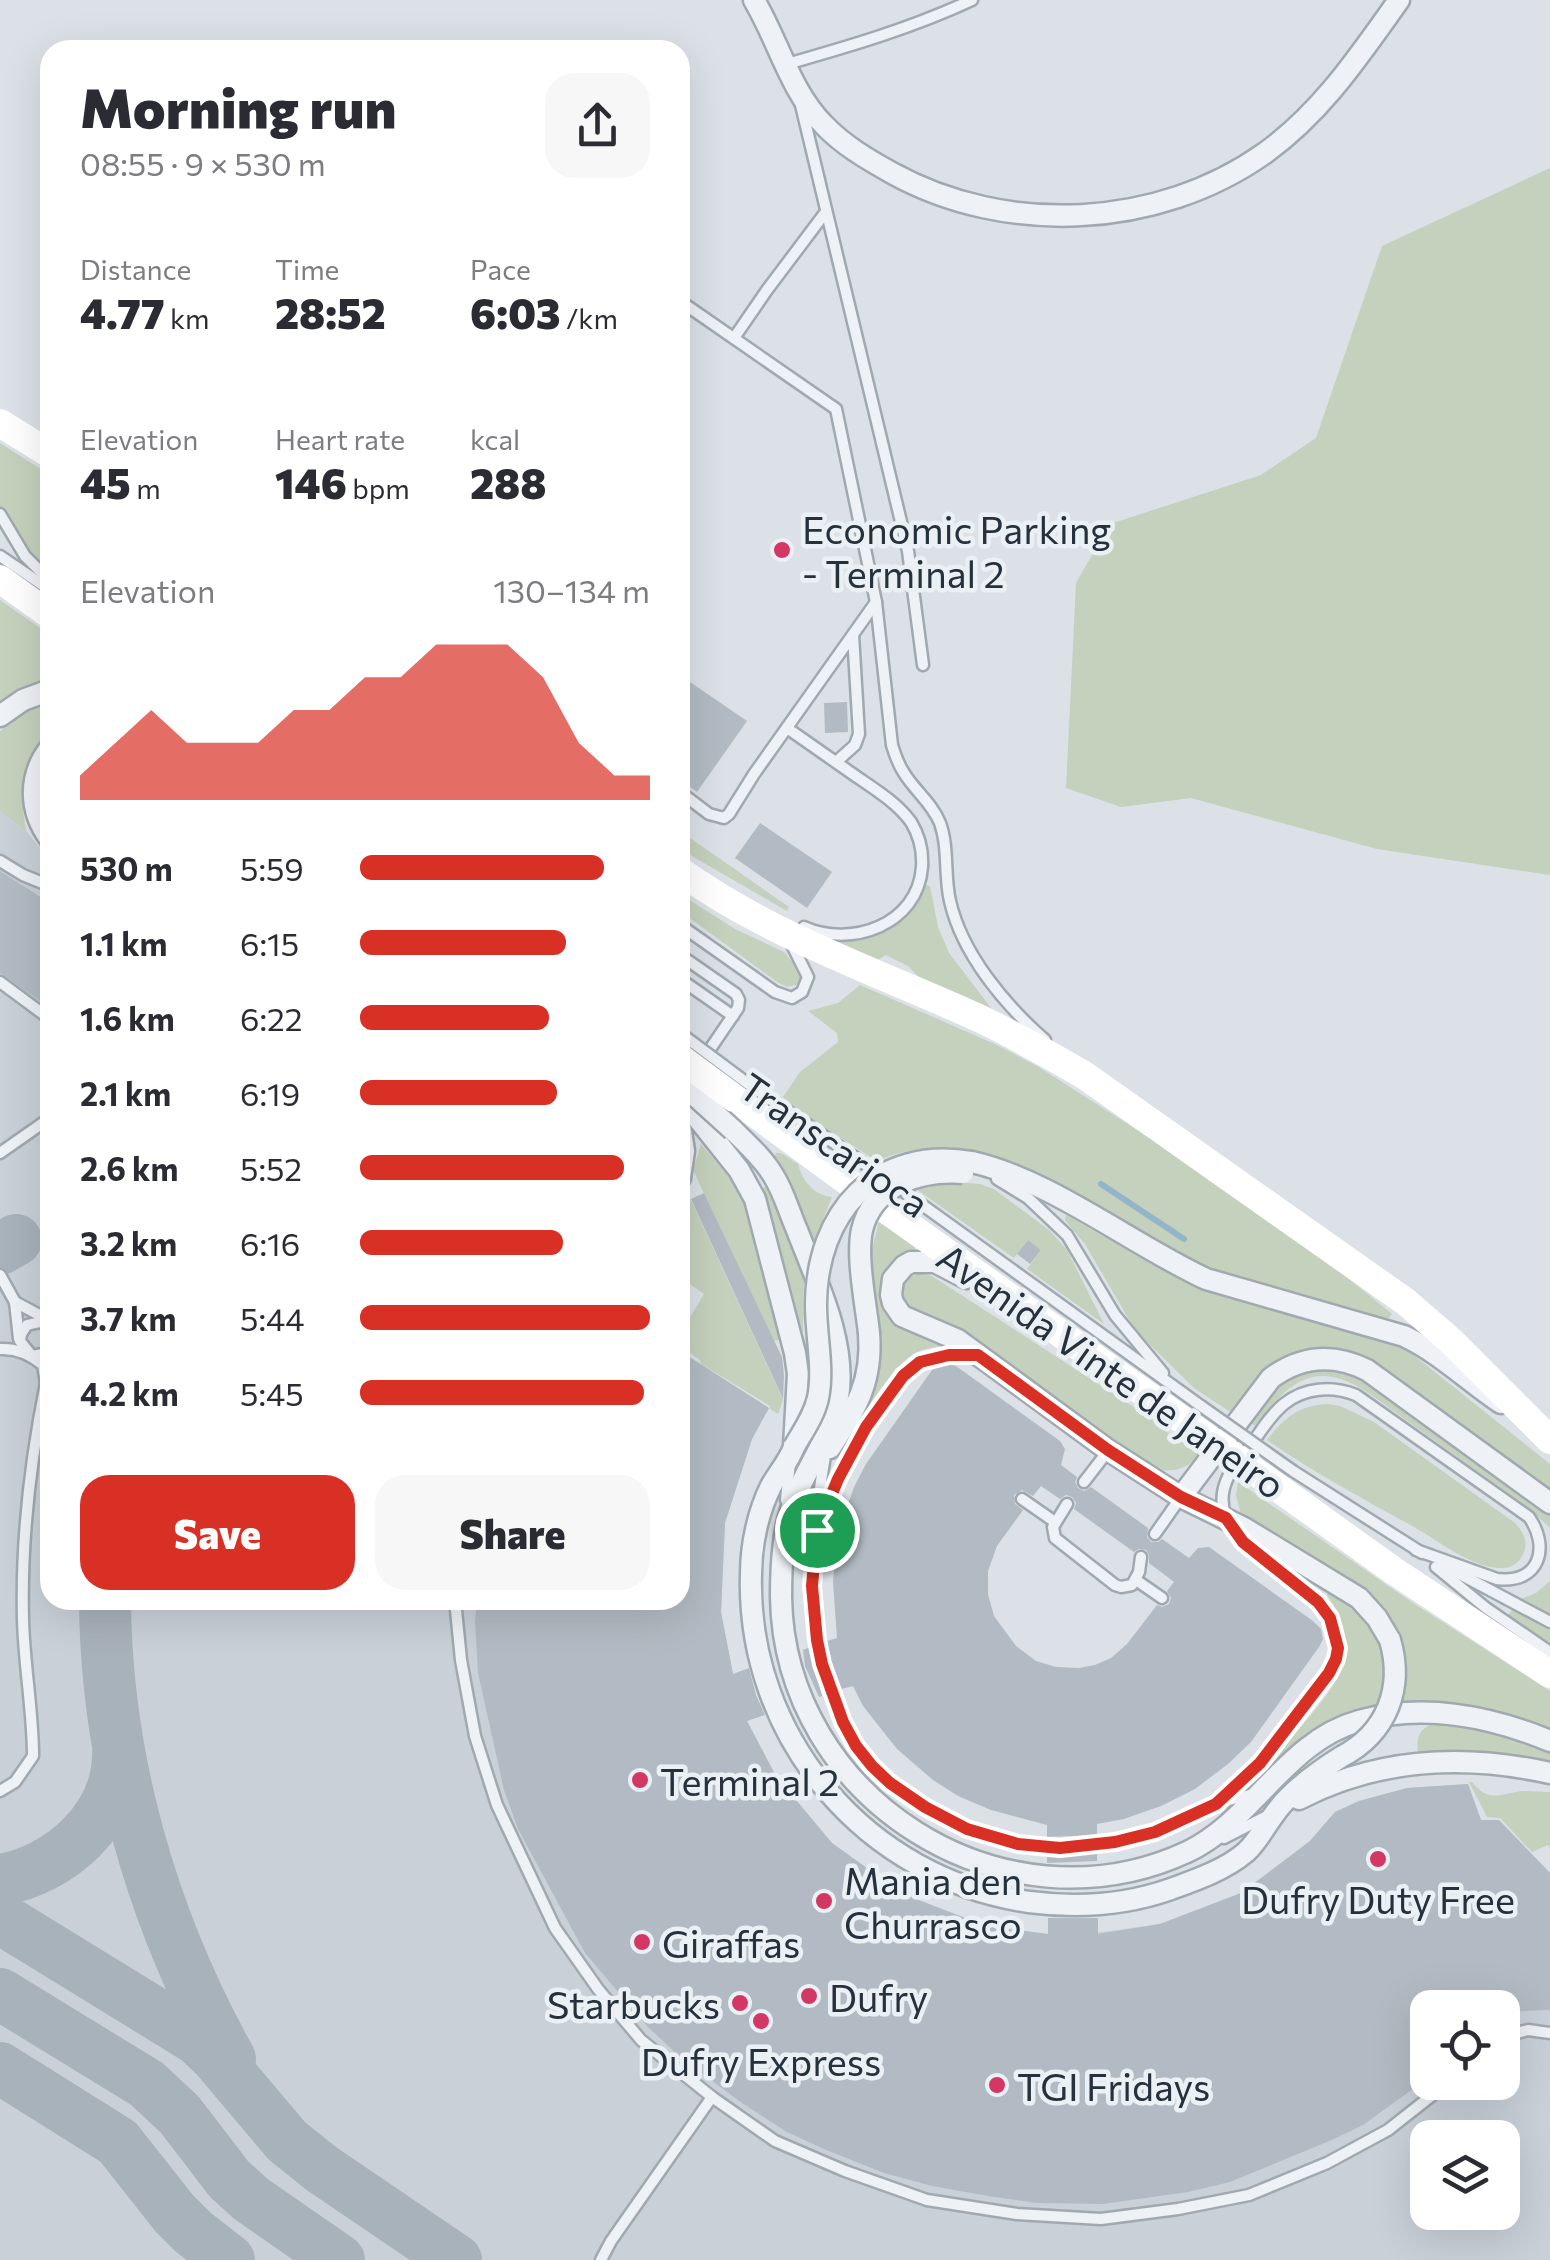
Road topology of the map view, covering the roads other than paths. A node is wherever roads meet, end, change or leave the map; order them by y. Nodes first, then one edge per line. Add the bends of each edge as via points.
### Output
1 (754, 0) edge
2 (972, 0) edge
3 (1399, 0) edge
4 (791, 74) junction
5 (825, 212) junction
6 (690, 308) edge
7 (734, 338) junction
8 (0, 423) edge
9 (40, 448) edge
10 (0, 514) edge
11 (0, 556) edge
12 (40, 572) edge
13 (0, 579) edge
14 (40, 597) edge
15 (40, 601) edge
16 (876, 602) junction
17 (853, 635) junction
18 (923, 665) dead end
19 (40, 694) edge
20 (0, 716) edge
21 (787, 728) junction
22 (836, 762) junction
23 (40, 763) edge
24 (690, 799) edge
25 (40, 823) edge
26 (0, 862) edge
27 (690, 867) edge
28 (690, 878) edge
29 (40, 882) edge
30 (730, 888) dead end
31 (791, 928) junction
32 (690, 932) edge
33 (690, 962) edge
34 (0, 982) edge
35 (690, 986) edge
36 (690, 990) edge
37 (695, 990) junction
38 (40, 1012) edge
39 (732, 1016) junction
40 (690, 1042) edge
41 (690, 1063) edge
42 (1084, 1075) junction
43 (690, 1078) edge
44 (741, 1090) junction
45 (690, 1091) edge
46 (690, 1106) edge
47 (40, 1125) edge
48 (0, 1153) edge
49 (971, 1168) junction
50 (997, 1179) junction
51 (1057, 1196) junction
52 (0, 1275) edge
53 (15, 1302) junction
54 (1030, 1311) junction
55 (40, 1318) edge
56 (40, 1325) edge
57 (21, 1334) junction
58 (0, 1347) edge
59 (40, 1355) edge
60 (978, 1355) junction
61 (32, 1356) junction
62 (40, 1363) edge
63 (1185, 1395) junction
64 (40, 1412) edge
65 (1195, 1415) junction
66 (1545, 1435) edge
67 (1108, 1450) junction
68 (792, 1451) junction
69 (825, 1456) junction
70 (804, 1481) junction
71 (1287, 1481) junction
72 (1084, 1482) dead end
73 (1181, 1497) junction
74 (1022, 1500) dead end
75 (1550, 1502) edge
76 (1067, 1504) dead end
77 (1226, 1518) junction
78 (1055, 1522) junction
79 (817, 1530) junction
80 (1155, 1534) dead end
81 (1416, 1550) junction
82 (1141, 1557) dead end
83 (1136, 1580) junction
84 (1162, 1598) dead end
85 (456, 1610) edge
86 (1550, 1622) edge
87 (1550, 1652) edge
88 (1550, 1674) edge
89 (1550, 1741) edge
90 (1550, 1773) edge
91 (0, 1791) edge
92 (1261, 1793) junction
93 (1216, 1804) junction
94 (1276, 1811) junction
95 (1520, 2032) edge
96 (1550, 2032) edge
97 (712, 2097) junction
98 (1426, 2100) edge
99 (601, 2260) edge

1 - 4 street
2 - 4 lane
3 - 4 street via 1321,104 1264,153 1199,189 1130,210 1013,213 940,195 844,144 806,105
4 - 5 lane
5 - 7 lane
5 - 18 lane via 908,551
6 - 7 lane
7 - 16 lane via 836,408
8 - 9 street
10 - 12 lane
11 - 14 lane
13 - 15 street
16 - 17 lane
16 - 42 lane via 892,744 941,825 950,901 965,944 1034,1031
17 - 21 lane
17 - 22 lane via 860,734
19 - 20 street
21 - 22 lane
21 - 24 lane via 724,818
22 - 31 lane via 913,825 921,848 919,882 902,911 873,930 827,935
23 - 25 street via 33,790
26 - 29 lane
27 - 30 lane
28 - 31 street via 718,898
31 - 32 lane via 808,976 792,998
31 - 42 street
33 - 39 lane via 736,994
34 - 38 lane
35 - 37 lane
36 - 37 lane
37 - 39 lane
39 - 43 lane
40 - 44 lane, Transcarioca, bridge
41 - 44 street, Avenida Vinte de Janeiro, bridge
42 - 66 street via 1406,1302
44 - 54 street, Avenida Vinte de Janeiro
44 - 63 lane, Transcarioca via 890,1182
45 - 70 street, bridge via 758,1155 778,1185 838,1348 838,1398
46 - 68 street via 755,1200 795,1353
47 - 48 lane
49 - 50 street
49 - 51 street via 1004,1172
49 - 68 street, bridge via 937,1158 908,1163 866,1184 844,1207 818,1274 816,1408
49 - 69 street, bridge via 910,1179 872,1207 861,1252 870,1333 866,1384
50 - 51 street
50 - 63 lane, Transcarioca via 1067,1236 1115,1315
51 - 66 street via 1206,1278 1422,1344
52 - 53 lane
53 - 55 lane
53 - 57 lane
54 - 60 street via 935,1262 904,1266 891,1295 902,1316 950,1335
54 - 65 street, Avenida Vinte de Janeiro
56 - 57 lane
57 - 58 lane
57 - 61 lane
58 - 61 lane
59 - 61 lane
60 - 67 street
60 - 79 lane via 931,1358 903,1376 866,1427
61 - 62 lane
63 - 65 lane, Transcarioca
64 - 91 lane via 22,1567 34,1756
65 - 71 street, Avenida Vinte de Janeiro, bridge
67 - 72 lane
67 - 73 street
68 - 94 street via 766,1498 754,1541 751,1594 760,1661 789,1736 811,1770 883,1843 980,1892 1081,1906 1168,1891 1208,1875 1247,1852
69 - 70 street
69 - 79 lane
70 - 92 street via 790,1512 781,1571 793,1674 841,1764 899,1822 952,1852 1024,1874 1122,1872 1208,1841
71 - 81 lane
71 - 88 street, Avenida Vinte de Janeiro via 1394,1571
73 - 75 street via 1270,1378 1304,1361 1329,1358 1367,1370
73 - 77 street
73 - 80 lane
74 - 78 lane
76 - 78 lane
77 - 81 lane via 1228,1478 1282,1406 1316,1390 1344,1391 1528,1517 1542,1541 1536,1566 1509,1580
77 - 93 lane via 1243,1542 1318,1602 1338,1648 1305,1708
77 - 94 street, bridge via 1359,1598 1390,1640 1396,1679 1382,1721 1356,1750 1317,1772
78 - 83 lane via 1058,1542 1116,1585
79 - 93 lane via 814,1616 832,1695 850,1734 890,1783 967,1829 1060,1848 1155,1832
81 - 86 lane
81 - 87 lane
82 - 83 lane
83 - 84 lane
85 - 97 lane via 476,1736 498,1805 555,1928 641,2040
89 - 92 street via 1454,1714 1378,1716 1314,1744
90 - 94 street via 1478,1762 1404,1766 1358,1774
92 - 93 lane
95 - 96 lane
97 - 98 lane via 775,2142 928,2200 1101,2219 1249,2194 1328,2163
97 - 99 lane

